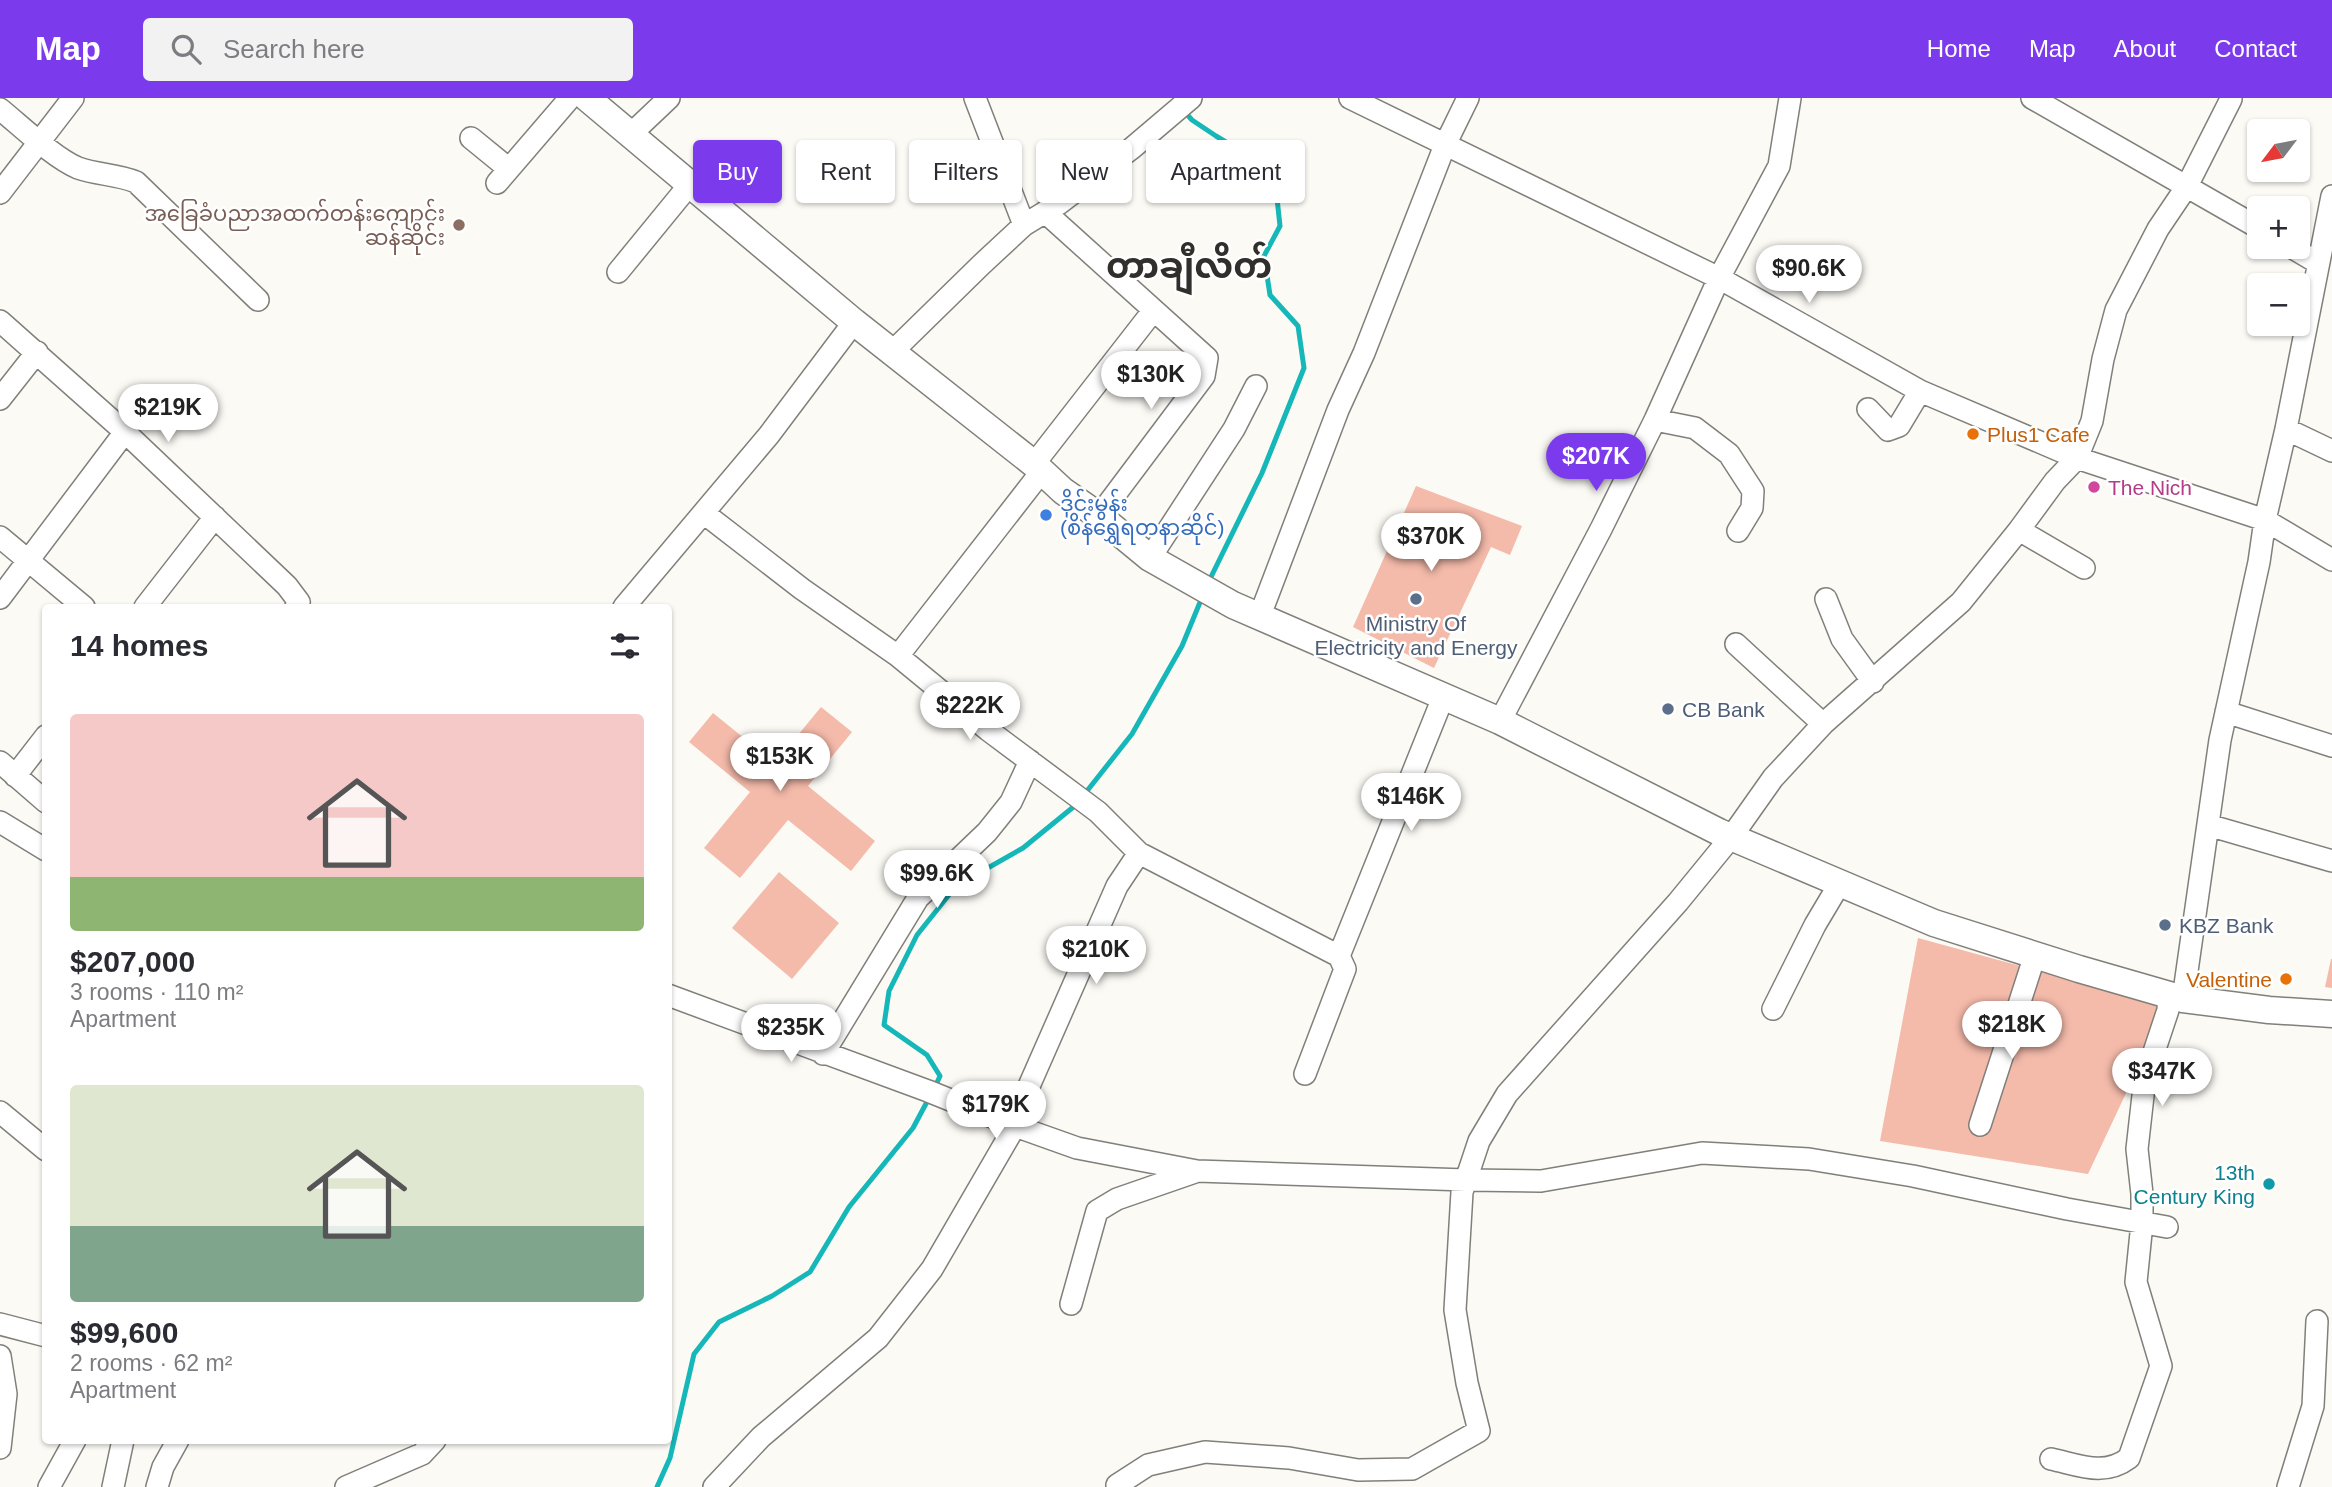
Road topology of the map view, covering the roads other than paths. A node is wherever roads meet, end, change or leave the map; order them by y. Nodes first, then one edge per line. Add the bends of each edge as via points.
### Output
1 (73, 98) edge
2 (570, 98) edge
3 (587, 98) edge
4 (669, 98) edge
5 (975, 98) edge
6 (1350, 98) edge
7 (1468, 98) edge
8 (1790, 98) edge
9 (2032, 98) edge
10 (2231, 99) edge
11 (1190, 100) edge
12 (0, 108) edge
13 (631, 134) junction
14 (471, 138) dead end
15 (40, 142) junction
16 (1445, 145) junction
17 (690, 184) junction
18 (2187, 186) junction
19 (0, 193) edge
20 (2332, 196) edge
21 (1045, 212) junction
22 (2247, 221) edge
23 (1024, 225) junction
24 (2310, 258) edge
25 (2318, 262) junction
26 (618, 272) dead end
27 (1720, 278) junction
28 (258, 300) dead end
29 (1153, 311) junction
30 (0, 321) edge
31 (854, 322) junction
32 (37, 352) junction
33 (892, 352) junction
34 (1256, 386) dead end
35 (1920, 391) junction
36 (0, 399) edge
37 (1868, 409) dead end
38 (1655, 420) junction
39 (2286, 429) junction
40 (125, 432) junction
41 (2332, 451) edge
42 (2077, 458) junction
43 (1038, 468) junction
44 (705, 514) junction
45 (1099, 516) junction
46 (215, 517) junction
47 (2264, 520) junction
48 (2019, 530) junction
49 (1738, 531) dead end
50 (0, 537) edge
51 (1150, 558) junction
52 (2332, 560) edge
53 (29, 562) junction
54 (2084, 568) dead end
55 (0, 598) edge
56 (1826, 599) dead end
57 (79, 604) edge
58 (147, 604) edge
59 (298, 604) edge
60 (627, 604) edge
61 (1259, 618) junction
62 (1736, 645) dead end
63 (898, 656) junction
64 (1873, 681) junction
65 (1444, 695) junction
66 (2226, 712) junction
67 (1500, 721) junction
68 (1823, 724) junction
69 (42, 739) edge
70 (2332, 746) edge
71 (1030, 761) junction
72 (8, 769) edge
73 (42, 799) edge
74 (0, 822) edge
75 (2208, 825) junction
76 (1732, 836) junction
77 (42, 848) edge
78 (1139, 853) junction
79 (2332, 861) edge
80 (1840, 883) junction
81 (2035, 955) junction
82 (1339, 956) junction
83 (672, 997) edge
84 (2176, 997) junction
85 (1773, 1009) dead end
86 (2332, 1014) edge
87 (824, 1054) junction
88 (1305, 1074) dead end
89 (0, 1112) edge
90 (1980, 1125) dead end
91 (1014, 1126) junction
92 (42, 1147) edge
93 (1197, 1171) junction
94 (1466, 1180) junction
95 (2142, 1223) junction
96 (2167, 1227) dead end
97 (1070, 1304) dead end
98 (2317, 1321) dead end
99 (0, 1324) edge
100 (42, 1335) edge
101 (0, 1356) edge
102 (73, 1444) edge
103 (122, 1444) edge
104 (176, 1444) edge
105 (431, 1444) edge
106 (0, 1448) edge
107 (2051, 1459) dead end
108 (1117, 1485) dead end
109 (48, 1487) edge
110 (113, 1487) edge
111 (157, 1487) edge
112 (346, 1487) edge
113 (714, 1487) edge
114 (2288, 1487) edge

1 - 15 street
2 - 14 street via 503,176
3 - 13 main road
4 - 13 street
5 - 23 street
6 - 16 street
7 - 16 street
8 - 27 street via 1779,166
9 - 18 street
10 - 18 street
11 - 21 street
12 - 15 street
13 - 17 main road
15 - 19 street
15 - 28 street via 75,167 136,182
16 - 27 street
16 - 61 street
17 - 26 street
17 - 31 main road
18 - 22 street
18 - 42 street via 2158,229 2116,310 2092,421
20 - 25 street
21 - 23 street
21 - 29 street
23 - 33 street
24 - 25 street
25 - 39 street
27 - 35 street
27 - 38 street
29 - 43 street
29 - 45 street via 1207,358 1204,376
30 - 32 street
31 - 33 main road
31 - 44 street
32 - 36 street
32 - 40 street
33 - 43 main road
34 - 51 street via 1234,429
35 - 37 street via 1894,430 1888,430
35 - 42 street
38 - 49 street via 1695,428 1729,454 1753,491 1752,508
38 - 67 street
39 - 41 street
39 - 47 street
40 - 46 street
40 - 53 street
42 - 47 street
42 - 48 street
43 - 45 main road
43 - 63 street
44 - 60 street
44 - 63 street
45 - 51 main road
46 - 58 street
46 - 59 street via 287,586
47 - 52 street
47 - 66 street
48 - 54 street
48 - 64 street via 1961,602
50 - 53 street
51 - 61 main road
53 - 55 street
53 - 57 street
56 - 64 street via 1842,639
61 - 65 main road
62 - 68 street
63 - 71 street
64 - 68 street
65 - 67 main road
65 - 82 street
66 - 70 street
66 - 75 street
67 - 76 main road
68 - 76 street via 1773,778
69 - 72 street
71 - 78 street via 1098,812
71 - 87 street via 1011,802 987,832 918,898
72 - 73 street
74 - 77 street
75 - 79 street
75 - 84 street
76 - 80 main road
76 - 94 street via 1507,1094 1479,1142
78 - 82 street
78 - 91 street via 1118,886
80 - 81 main road via 1934,923
80 - 85 street
81 - 84 main road
81 - 90 street
82 - 88 street via 1345,969
83 - 87 street
84 - 86 main road
84 - 95 street via 2146,1069 2137,1149
87 - 91 street
89 - 92 street
91 - 93 street via 1077,1148
91 - 113 street via 932,1269 878,1338 761,1437
93 - 94 street
93 - 97 street via 1117,1199 1097,1211
94 - 95 street via 1541,1181 1702,1153 1809,1159
94 - 108 street via 1455,1310 1479,1431 1412,1469 1358,1469 1205,1452 1148,1465
95 - 96 street
95 - 107 street via 2136,1282 2161,1366 2129,1458 2103,1470
98 - 114 street via 2314,1406
99 - 100 street
101 - 106 street via 6,1394
102 - 109 street
103 - 110 street
104 - 111 street
105 - 112 street via 422,1454

